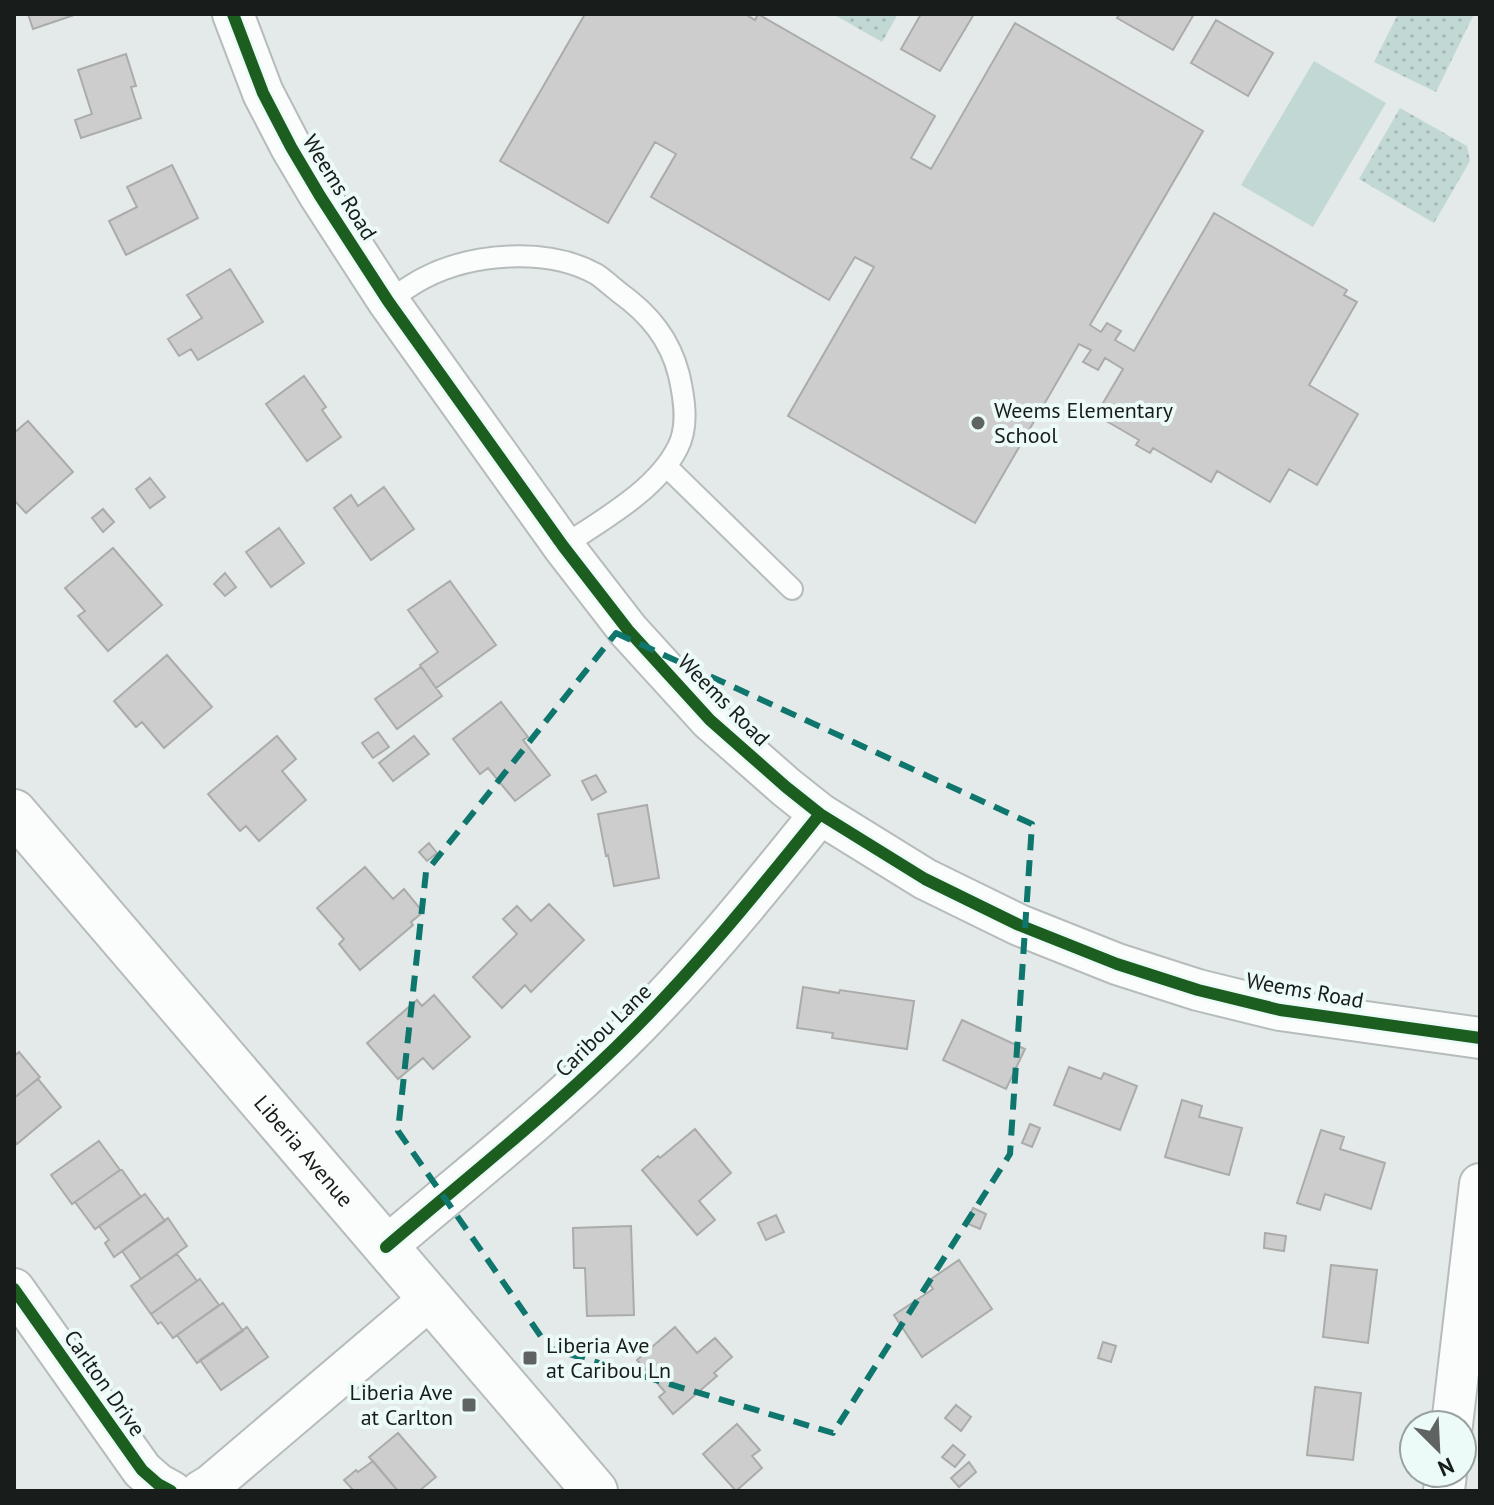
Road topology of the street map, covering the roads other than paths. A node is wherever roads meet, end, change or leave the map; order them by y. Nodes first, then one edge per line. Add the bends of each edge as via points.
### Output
1 (233, 14) edge
2 (388, 301) junction
3 (666, 466) junction
4 (563, 546) junction
5 (792, 589) dead end
6 (14, 812) edge
7 (820, 814) junction
8 (1480, 1038) edge
9 (1480, 1184) edge
10 (386, 1247) junction
11 (430, 1299) junction
12 (21, 1314) edge
13 (1454, 1409) edge
14 (171, 1491) edge
15 (201, 1491) edge
16 (595, 1491) edge

1 - 2 street, Weems Road via 263,93 291,147
2 - 3 lane via 425,277 467,262 510,256 545,257 595,274 647,315 675,361 684,422 679,445
2 - 4 street, Weems Road
3 - 4 lane via 631,501
3 - 5 lane
4 - 7 street, Weems Road via 628,630 710,720
6 - 10 main road, Liberia Avenue
7 - 8 street, Weems Road via 925,879 1019,925 1117,964 1280,1010
7 - 10 street, Caribou Lane via 740,914 615,1048
9 - 13 street
10 - 11 main road, Liberia Avenue
11 - 15 street
11 - 16 main road, Liberia Avenue
12 - 14 street, Carlton Drive via 142,1470

